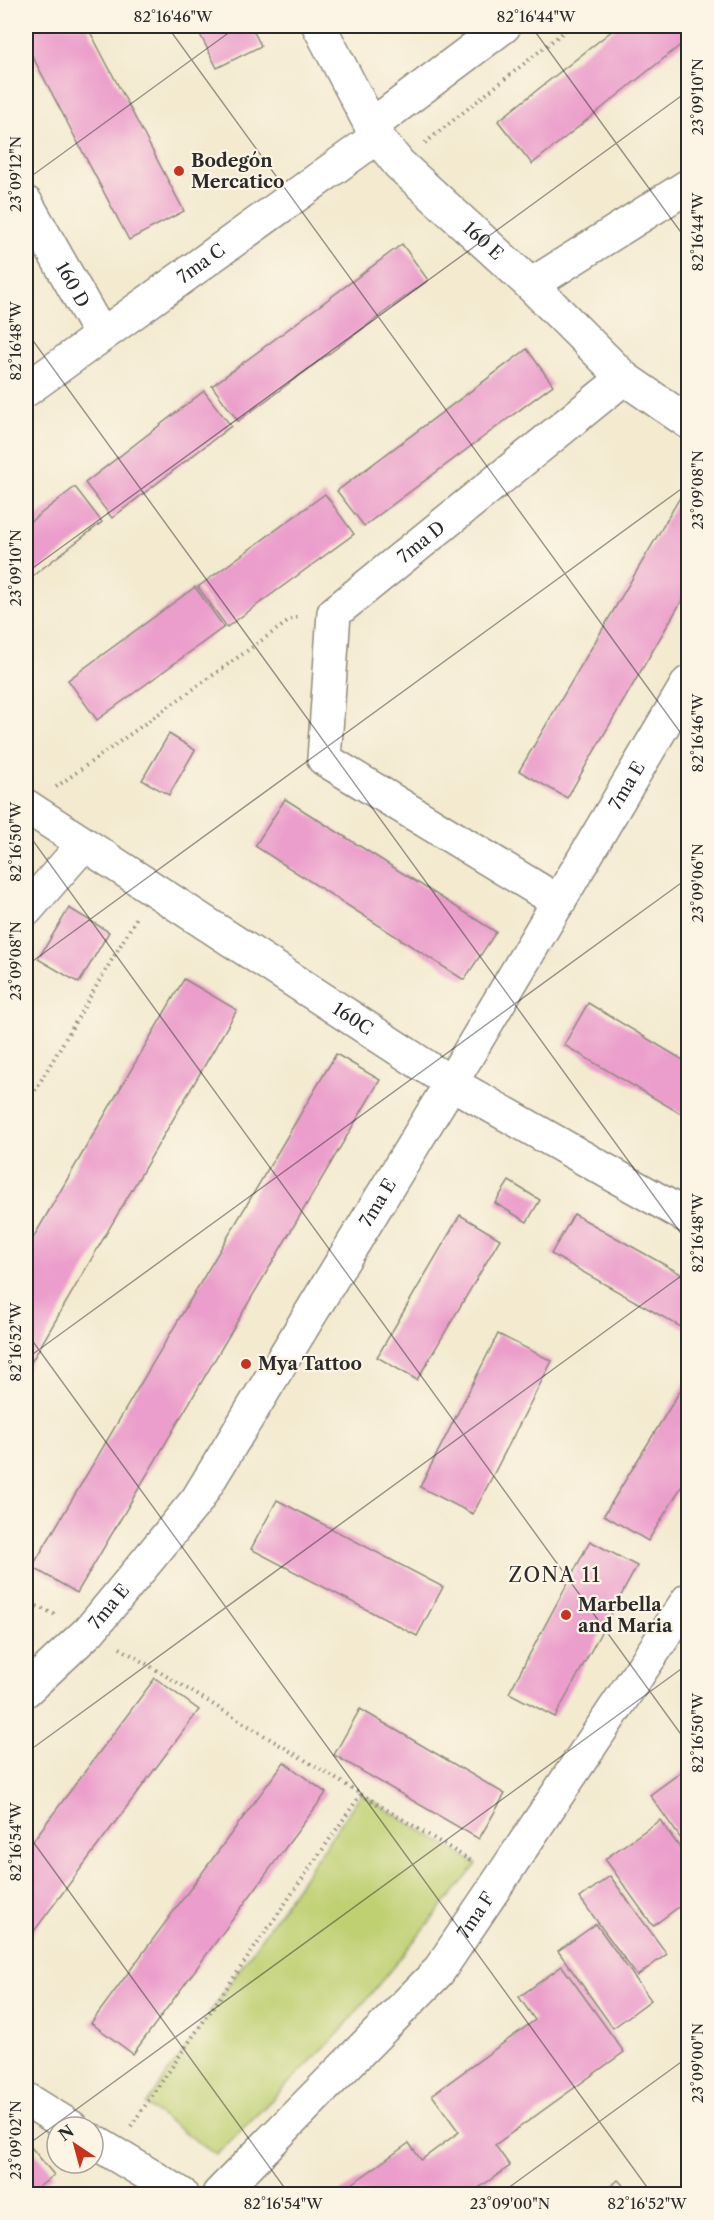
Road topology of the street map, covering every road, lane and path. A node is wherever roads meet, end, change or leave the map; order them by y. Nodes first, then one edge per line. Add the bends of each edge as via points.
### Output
1 (320, 26) edge
2 (504, 26) edge
3 (571, 26) edge
4 (374, 132) junction
5 (399, 164) junction
6 (688, 186) edge
7 (26, 203) edge
8 (531, 285) junction
9 (101, 335) junction
10 (624, 378) junction
11 (26, 390) edge
12 (688, 422) edge
13 (334, 613) junction
14 (688, 683) edge
15 (26, 807) edge
16 (83, 845) junction
17 (152, 891) junction
18 (559, 902) junction
19 (26, 910) edge
20 (451, 1083) junction
21 (26, 1106) edge
22 (688, 1217) edge
23 (688, 1600) edge
24 (26, 1601) edge
25 (90, 1630) junction
26 (26, 1689) edge
27 (361, 1794) junction
28 (501, 1878) junction
29 (26, 2099) edge
30 (52, 2115) edge
31 (105, 2144) edge
32 (105, 2148) edge
33 (181, 2194) edge
34 (219, 2194) edge

1 - 4 street, 160 E
2 - 4 street, 7ma C
3 - 5 path
4 - 5 street, 160 E
4 - 9 street, 7ma C
5 - 8 street, 160 E
6 - 8 street
7 - 9 street, 160 D
8 - 10 street, 160 E
9 - 11 street, 7ma C
10 - 12 street, 160 E
10 - 13 street, 7ma D
13 - 15 path via 293,618
13 - 18 street via 324,759
14 - 18 street, 7ma E
15 - 16 street, 160C
16 - 17 street, 160C
16 - 19 street
17 - 20 street, 160C
17 - 21 path
18 - 20 street, 7ma E
20 - 22 street, 160C
20 - 25 street, 7ma E via 197,1500
23 - 28 street, 7ma F
24 - 25 path
25 - 26 street, 7ma E
25 - 27 path
27 - 28 path
27 - 31 path
28 - 34 street, 7ma F via 438,1972
29 - 30 street
32 - 33 street

